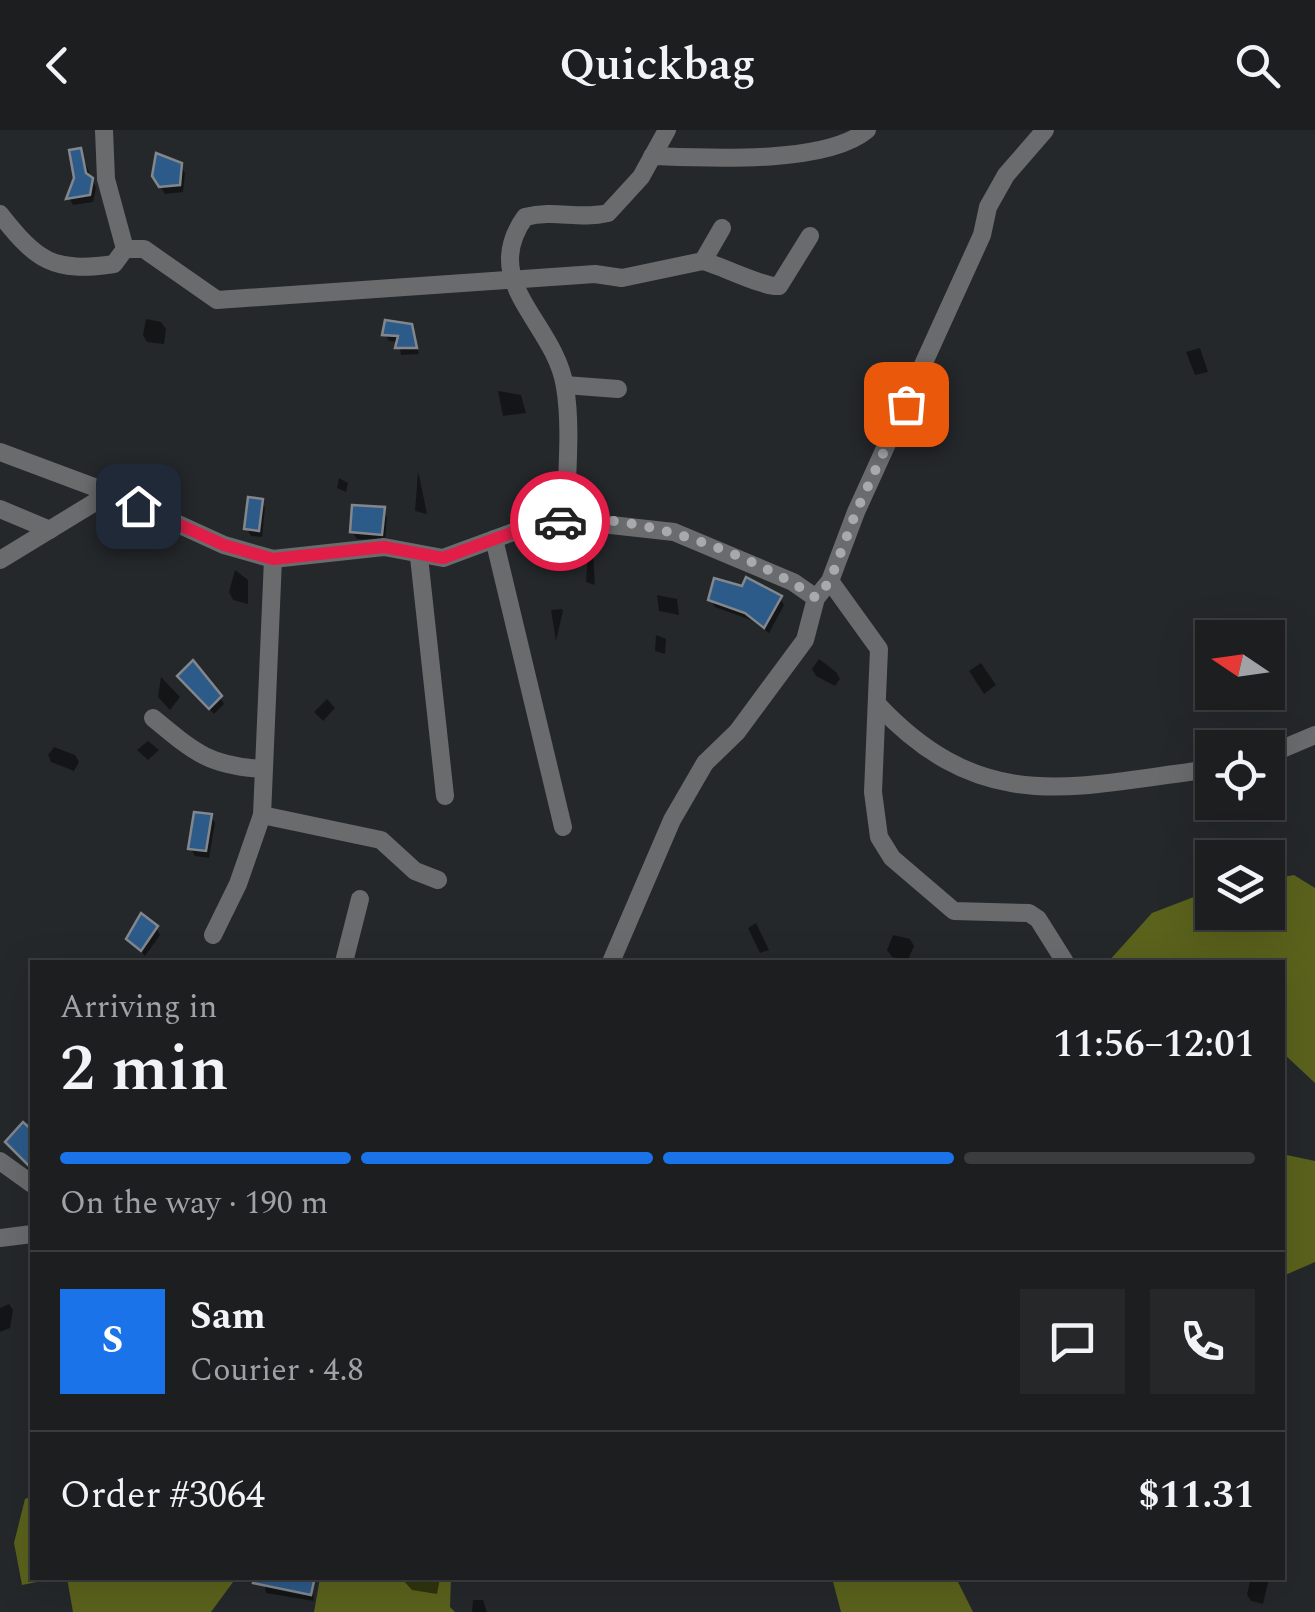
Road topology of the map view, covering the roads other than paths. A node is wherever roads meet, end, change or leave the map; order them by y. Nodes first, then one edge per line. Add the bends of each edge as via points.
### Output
1 (104, 130) edge
2 (666, 130) edge
3 (866, 130) edge
4 (1045, 130) edge
5 (652, 156) junction
6 (0, 214) edge
7 (722, 228) dead end
8 (810, 236) dead end
9 (125, 250) junction
10 (703, 261) junction
11 (512, 278) junction
12 (565, 384) junction
13 (618, 390) dead end
14 (0, 452) edge
15 (110, 494) junction
16 (0, 509) edge
17 (566, 520) junction
18 (50, 530) junction
19 (494, 540) junction
20 (420, 557) junction
21 (273, 559) junction
22 (0, 560) edge
23 (830, 581) junction
24 (816, 598) junction
25 (879, 706) junction
26 (153, 718) dead end
27 (1315, 736) edge
28 (1285, 748) edge
29 (263, 769) junction
30 (1195, 771) edge
31 (445, 796) dead end
32 (262, 815) junction
33 (563, 826) dead end
34 (438, 880) dead end
35 (360, 899) dead end
36 (214, 935) dead end
37 (345, 960) edge
38 (612, 960) edge
39 (1063, 960) edge
40 (0, 1161) edge
41 (30, 1183) edge
42 (30, 1234) edge
43 (0, 1238) edge

1 - 9 street via 106,180
2 - 5 street
3 - 5 street via 822,148 777,154
4 - 23 street via 988,207 982,235
5 - 11 street via 608,213 526,217 514,233 507,268
6 - 9 street via 28,251 64,269 114,264
7 - 10 street
8 - 10 street via 780,286 768,288
9 - 11 street via 144,249 216,300
10 - 11 street via 622,278
11 - 12 street
12 - 13 street
12 - 17 street
14 - 15 street
15 - 18 street
15 - 21 street via 224,545
16 - 18 street
17 - 19 street
17 - 24 street via 674,532
18 - 22 street
19 - 20 street via 443,558
19 - 33 street
20 - 21 street via 384,547
20 - 31 street
21 - 29 street
23 - 24 street
23 - 25 street via 878,649
24 - 38 street via 805,640 738,732 705,763 672,820
25 - 30 street via 946,762 998,781 1066,789
25 - 39 street via 872,792 884,848 954,911 1014,910 1038,919
26 - 29 street via 198,756 224,767
27 - 28 street
29 - 32 street
32 - 34 street via 381,840 414,872
32 - 36 street
35 - 37 street
40 - 41 street
42 - 43 street

